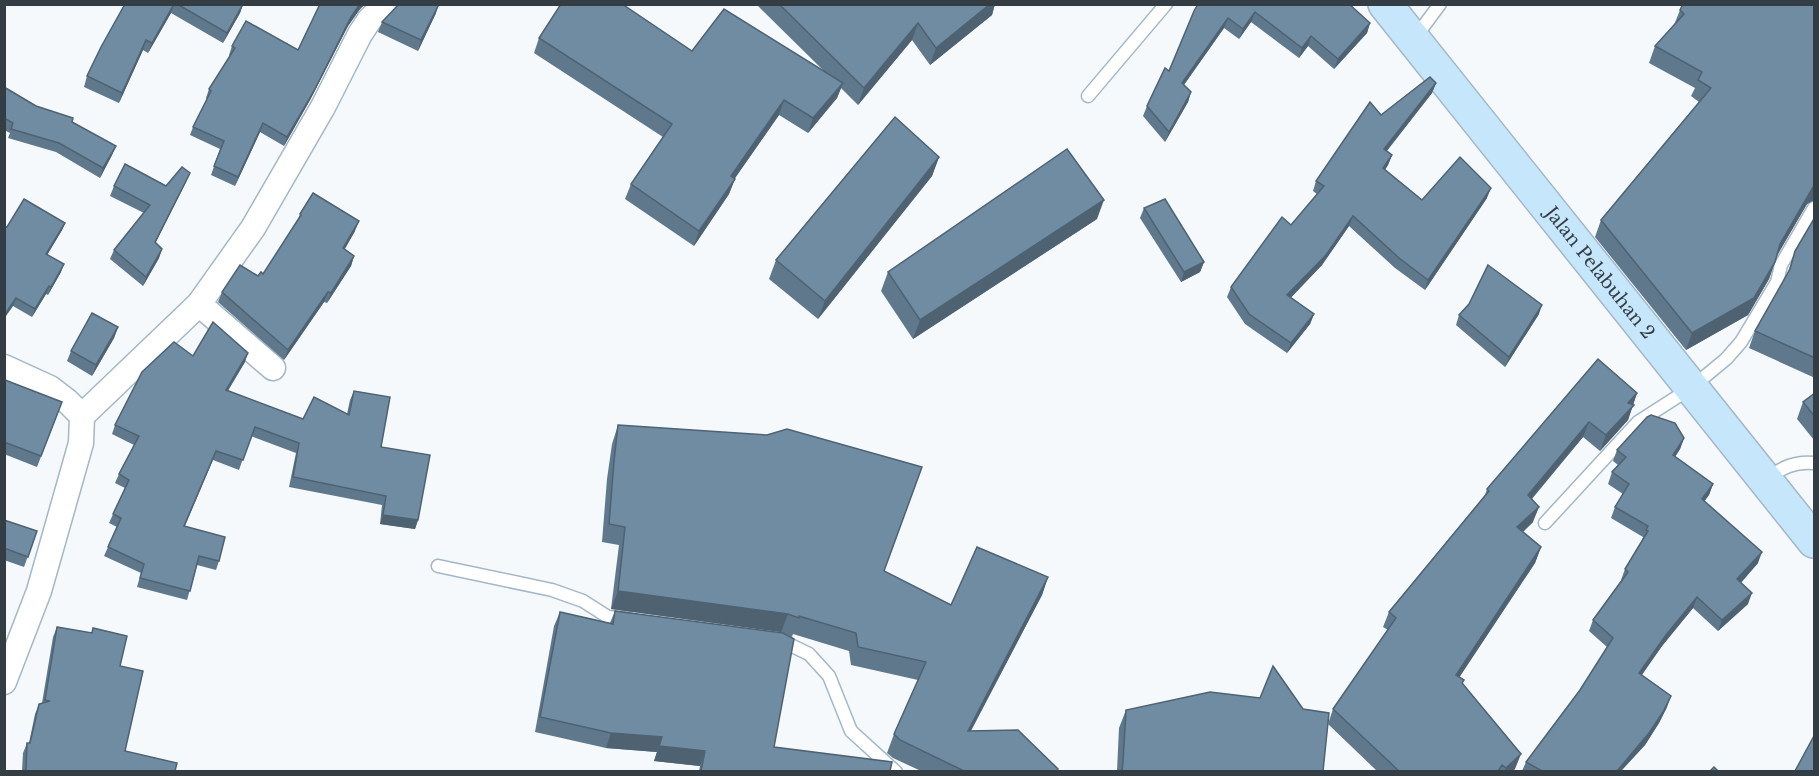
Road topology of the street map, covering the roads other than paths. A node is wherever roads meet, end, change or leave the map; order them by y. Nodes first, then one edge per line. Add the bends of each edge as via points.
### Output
1 (386, 4) edge
2 (1166, 4) edge
3 (1385, 4) edge
4 (1440, 4) edge
5 (1414, 40) junction
6 (1088, 96) dead end
7 (1815, 208) edge
8 (199, 304) junction
9 (4, 367) edge
10 (273, 368) dead end
11 (1691, 388) junction
12 (82, 416) junction
13 (1815, 464) edge
14 (1765, 480) junction
15 (1545, 523) dead end
16 (1815, 541) edge
17 (438, 566) dead end
18 (642, 621) edge
19 (768, 638) edge
20 (4, 682) edge
21 (896, 771) edge

1 - 8 street via 360,34 253,228
2 - 6 lane
3 - 5 main road, Jalan Pelabuhan 2
4 - 5 lane
5 - 11 main road, Jalan Pelabuhan 2
7 - 11 lane via 1741,342
8 - 10 street
8 - 12 street
9 - 12 street via 50,388
11 - 14 main road, Jalan Pelabuhan 2
11 - 15 lane via 1638,422
12 - 20 street via 81,442 39,591
13 - 14 lane via 1785,466
14 - 16 main road, Jalan Pelabuhan 2
17 - 18 lane via 552,590 583,600 608,616
19 - 21 lane via 809,654 829,675 851,731

